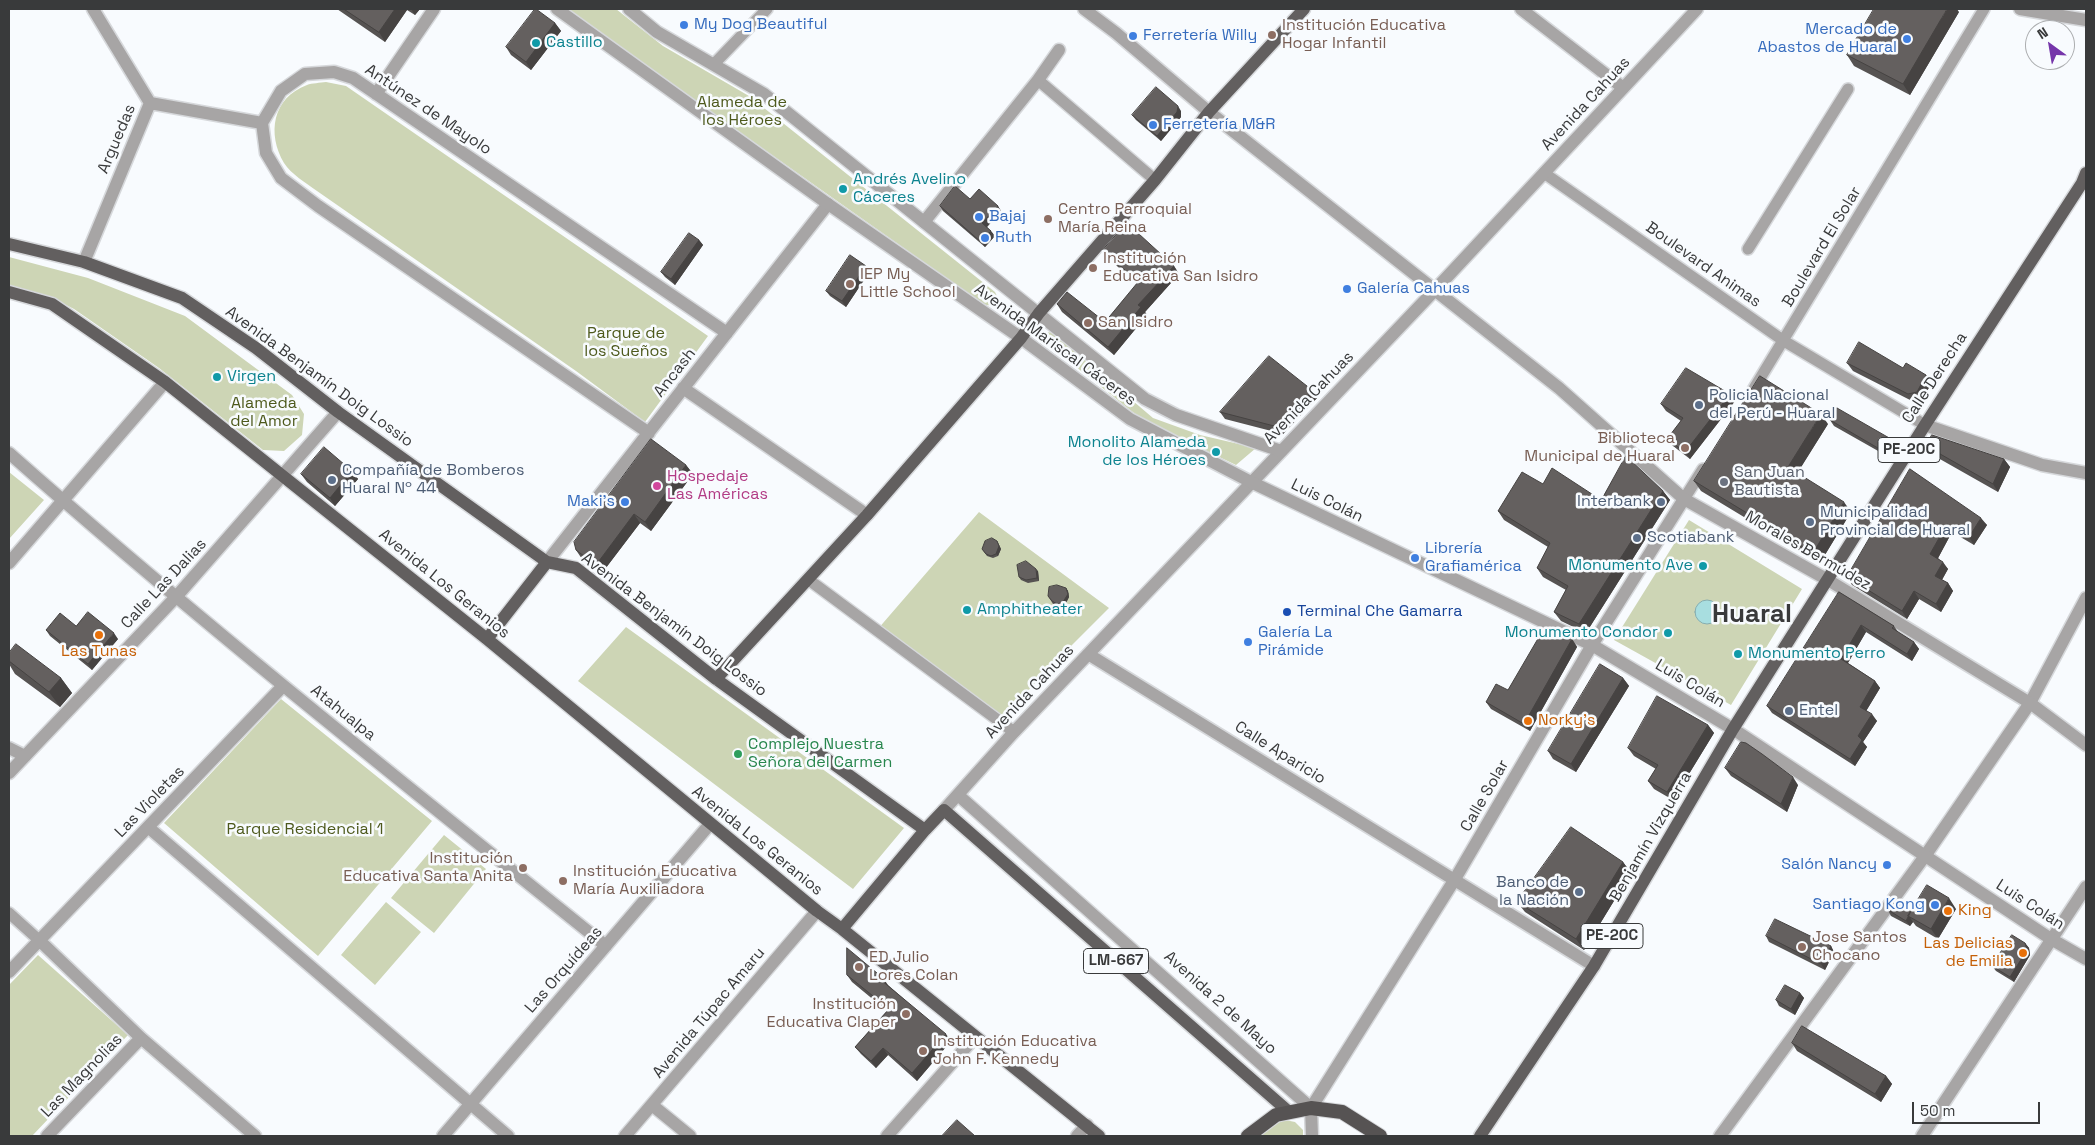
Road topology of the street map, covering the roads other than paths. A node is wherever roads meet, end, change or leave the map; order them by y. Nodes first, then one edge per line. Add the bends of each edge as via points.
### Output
1 (93, 9) edge
2 (434, 9) edge
3 (557, 9) edge
4 (629, 9) edge
5 (767, 9) edge
6 (1084, 9) edge
7 (1304, 9) edge
8 (1521, 9) edge
9 (1697, 9) edge
10 (1984, 9) edge
11 (2020, 9) edge
12 (2086, 20) edge
13 (1059, 50) dead end
14 (714, 64) junction
15 (1038, 80) junction
16 (1622, 87) junction
17 (1848, 89) dead end
18 (376, 94) junction
19 (150, 103) junction
20 (1210, 112) junction
21 (262, 123) junction
22 (1544, 173) junction
23 (1155, 180) junction
24 (2085, 180) edge
25 (828, 204) junction
26 (924, 222) junction
27 (9, 244) edge
28 (1748, 249) dead end
29 (84, 262) junction
30 (1434, 291) junction
31 (9, 292) edge
32 (1039, 313) junction
33 (727, 333) junction
34 (1021, 338) junction
35 (1784, 341) junction
36 (165, 382) junction
37 (683, 388) junction
38 (1747, 399) edge
39 (338, 412) junction
40 (1925, 425) junction
41 (649, 433) junction
42 (1280, 451) junction
43 (9, 453) edge
44 (1710, 458) edge
45 (2086, 473) edge
46 (283, 476) junction
47 (1251, 482) junction
48 (1684, 500) junction
49 (64, 501) junction
50 (867, 515) junction
51 (547, 562) junction
52 (9, 563) edge
53 (809, 580) junction
54 (1828, 580) junction
55 (176, 597) junction
56 (2086, 598) edge
57 (487, 639) junction
58 (1592, 646) junction
59 (1088, 654) junction
60 (716, 679) junction
61 (283, 686) junction
62 (2030, 703) junction
63 (1733, 729) junction
64 (1014, 732) junction
65 (2086, 745) edge
66 (9, 748) edge
67 (26, 756) junction
68 (9, 773) edge
69 (958, 795) junction
70 (944, 810) junction
71 (710, 824) junction
72 (148, 827) junction
73 (925, 830) junction
74 (1925, 856) junction
75 (1455, 879) junction
76 (2086, 887) edge
77 (817, 911) junction
78 (9, 913) edge
79 (842, 929) junction
80 (2051, 939) junction
81 (40, 941) junction
82 (606, 946) junction
83 (2086, 960) edge
84 (1594, 966) junction
85 (9, 972) edge
86 (975, 1037) junction
87 (141, 1038) junction
88 (470, 1105) junction
89 (652, 1105) junction
90 (1311, 1108) junction
91 (1289, 1112) junction
92 (1087, 1125) junction
93 (47, 1136) edge
94 (254, 1136) edge
95 (443, 1136) edge
96 (508, 1136) edge
97 (625, 1136) edge
98 (690, 1136) edge
99 (887, 1136) edge
100 (1077, 1136) edge
101 (1099, 1136) edge
102 (1248, 1136) edge
103 (1312, 1136) edge
104 (1380, 1136) edge
105 (1480, 1136) edge
106 (1720, 1136) edge
107 (1922, 1136) edge

1 - 19 street, Arguedas
2 - 18 street
3 - 25 street, Avenida Mariscal Cáceres
4 - 14 street via 657,32
5 - 14 street
6 - 20 street, Morales Bermúdez
7 - 20 main road
8 - 16 street
9 - 16 street, Avenida Cahuas
10 - 35 street, Boulevard El Solar
11 - 12 street
13 - 15 street
14 - 26 street via 764,94
15 - 23 street
15 - 26 street
16 - 22 street, Avenida Cahuas
17 - 28 street
18 - 21 street, Antúnez de Mayolo via 353,78 334,72 305,74 280,91
18 - 33 street, Antúnez de Mayolo
19 - 21 street
19 - 29 street, Arguedas
20 - 23 main road
20 - 30 street, Morales Bermúdez
21 - 41 street via 266,153 281,178
22 - 30 street, Avenida Cahuas
22 - 35 street, Boulevard Animas
23 - 32 main road
24 - 40 main road, Calle Derecha / PE-20C
25 - 33 street, Ancash
25 - 34 street, Avenida Mariscal Cáceres
26 - 32 street
27 - 29 main road, Avenida Benjamín Doig Lossio
29 - 39 main road, Avenida Benjamín Doig Lossio via 182,298 256,348
30 - 42 street, Avenida Cahuas
30 - 48 street, Morales Bermúdez via 1559,388
31 - 36 main road, Avenida Los Geranios via 52,304
32 - 34 main road
32 - 42 street via 1145,399 1176,415
33 - 37 street, Ancash
34 - 47 street, Avenida Mariscal Cáceres via 1130,419
34 - 50 main road
35 - 38 street, Boulevard El Solar
35 - 40 street, Boulevard Animas
36 - 46 main road, Avenida Los Geranios
36 - 49 street
37 - 41 street, Ancash
37 - 50 street
39 - 46 street, Calle Las Dalias
39 - 51 main road, Avenida Benjamín Doig Lossio
40 - 45 street via 2042,465
40 - 54 main road, Calle Derecha / PE-20C
41 - 51 street, Ancash
42 - 47 street, Avenida Cahuas
43 - 49 street, Atahualpa
44 - 48 street
46 - 55 street, Calle Las Dalias
46 - 57 main road, Avenida Los Geranios
47 - 58 street, Luis Colán
47 - 59 street, Avenida Cahuas
48 - 54 street, Morales Bermúdez
48 - 58 street, Calle Solar
49 - 52 street
49 - 55 street, Atahualpa
50 - 53 main road
51 - 57 main road
51 - 60 main road, Avenida Benjamín Doig Lossio via 576,568
53 - 60 main road
53 - 64 street
54 - 62 street, Morales Bermúdez
54 - 63 main road, Calle Derecha / PE-20C
55 - 61 street, Atahualpa
55 - 67 street, Calle Las Dalias
56 - 62 street
57 - 71 main road, Avenida Los Geranios
58 - 63 street, Luis Colán
58 - 75 street, Calle Solar
59 - 64 street, Avenida Cahuas
59 - 75 street, Calle Aparicio
60 - 73 main road, Avenida Benjamín Doig Lossio
61 - 72 street, Las Violetas
61 - 82 street, Atahualpa
62 - 65 street, Morales Bermúdez
62 - 74 street
63 - 74 street, Luis Colán
63 - 84 main road, Benjamín Vizquerra / PE-20C
64 - 69 street, Avenida Cahuas
66 - 67 street
67 - 68 street, Calle Las Dalias
69 - 70 street, Avenida Cahuas
69 - 90 street, Avenida 2 de Mayo
70 - 73 main road
70 - 91 main road, LM-667
71 - 77 main road, Avenida Los Geranios
71 - 82 street, Las Orquídeas
72 - 81 street, Las Violetas
72 - 88 street
73 - 79 main road
74 - 80 street, Luis Colán
74 - 106 street
75 - 84 street, Calle Aparicio
75 - 90 street, Calle Solar
76 - 80 street
77 - 79 main road, Avenida Los Geranios
77 - 89 street, Avenida Túpac Amaru
78 - 81 street
79 - 86 main road, Avenida Los Geranios
80 - 83 street, Luis Colán
80 - 107 street
81 - 85 street, Las Violetas
81 - 87 street
82 - 88 street, Las Orquídeas
84 - 105 main road, Benjamín Vizquerra / PE-20C
86 - 92 main road, Avenida Los Geranios
86 - 99 street
87 - 93 street, Las Magnolias
87 - 94 street
88 - 95 street, Las Orquídeas
88 - 96 street
89 - 97 street, Avenida Túpac Amaru
89 - 98 street
90 - 91 highway
90 - 103 street
90 - 104 highway via 1342,1112
91 - 102 highway via 1276,1115
92 - 100 street
92 - 101 main road, Avenida Los Geranios

